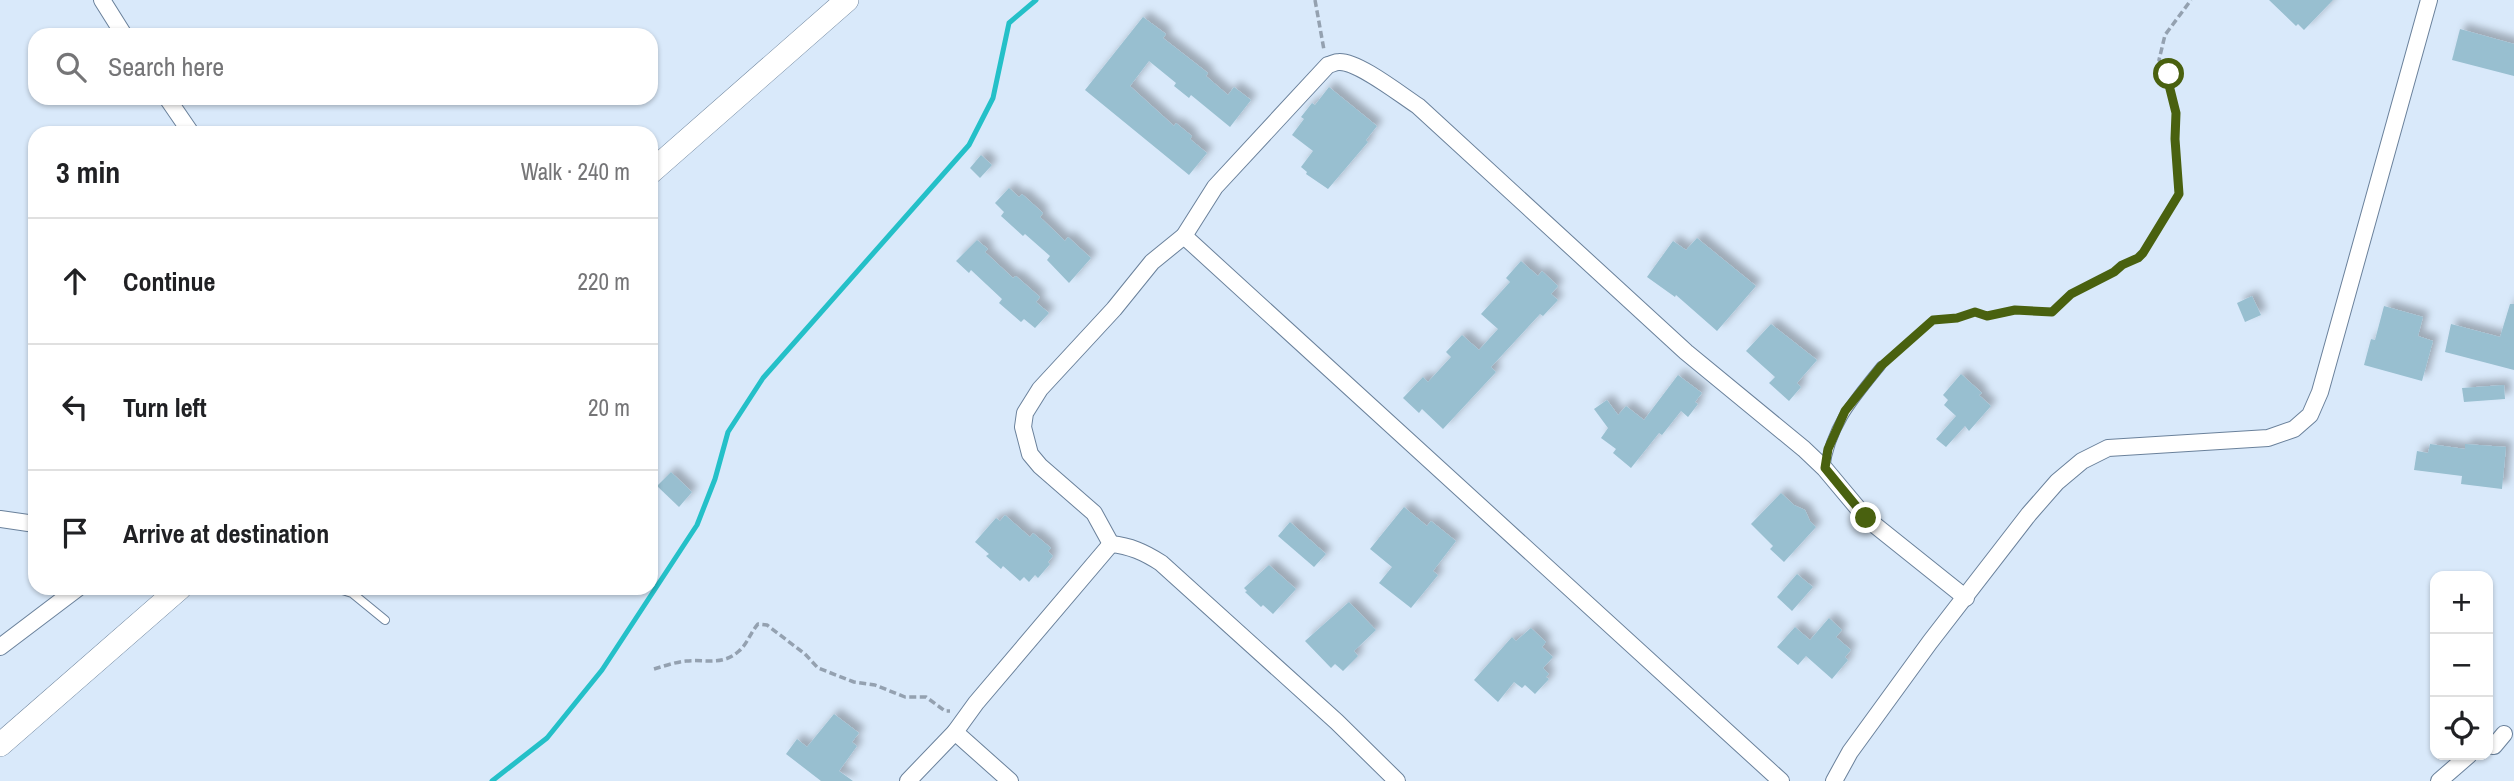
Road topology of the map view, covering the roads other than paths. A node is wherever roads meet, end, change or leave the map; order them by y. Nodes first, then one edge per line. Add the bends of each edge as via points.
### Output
1 (102, 0) edge
2 (847, 0) edge
3 (2429, 0) edge
4 (120, 28) edge
5 (172, 105) edge
6 (186, 126) edge
7 (658, 166) edge
8 (1184, 236) junction
9 (1881, 366) road end
10 (1825, 468) junction
11 (0, 519) edge
12 (28, 523) edge
13 (1111, 544) junction
14 (69, 595) edge
15 (172, 595) edge
16 (354, 595) edge
17 (1966, 598) junction
18 (385, 620) dead end
19 (0, 647) edge
20 (956, 732) junction
21 (2504, 734) dead end
22 (0, 744) edge
23 (2493, 746) edge
24 (2463, 760) edge
25 (908, 781) edge
26 (1010, 781) edge
27 (1397, 781) edge
28 (1781, 781) edge
29 (1834, 781) edge
30 (2439, 781) edge

1 - 4 street
2 - 7 main road
3 - 17 street via 2310,415 2294,429 2268,438 2108,448 2082,461 2029,514
5 - 6 street
8 - 10 street via 1215,187 1328,65 1340,62 1358,68 1418,106 1686,352
8 - 13 street via 1152,262 1040,389 1025,413 1023,427 1030,454 1094,513
8 - 28 street
9 - 10 lane via 1845,411
10 - 17 street via 1866,518
11 - 12 street
13 - 20 street
13 - 27 street via 1135,549 1161,563
14 - 19 street
15 - 22 main road
16 - 18 lane
17 - 29 street via 1850,752
20 - 25 street
20 - 26 street
21 - 23 street
24 - 30 street

